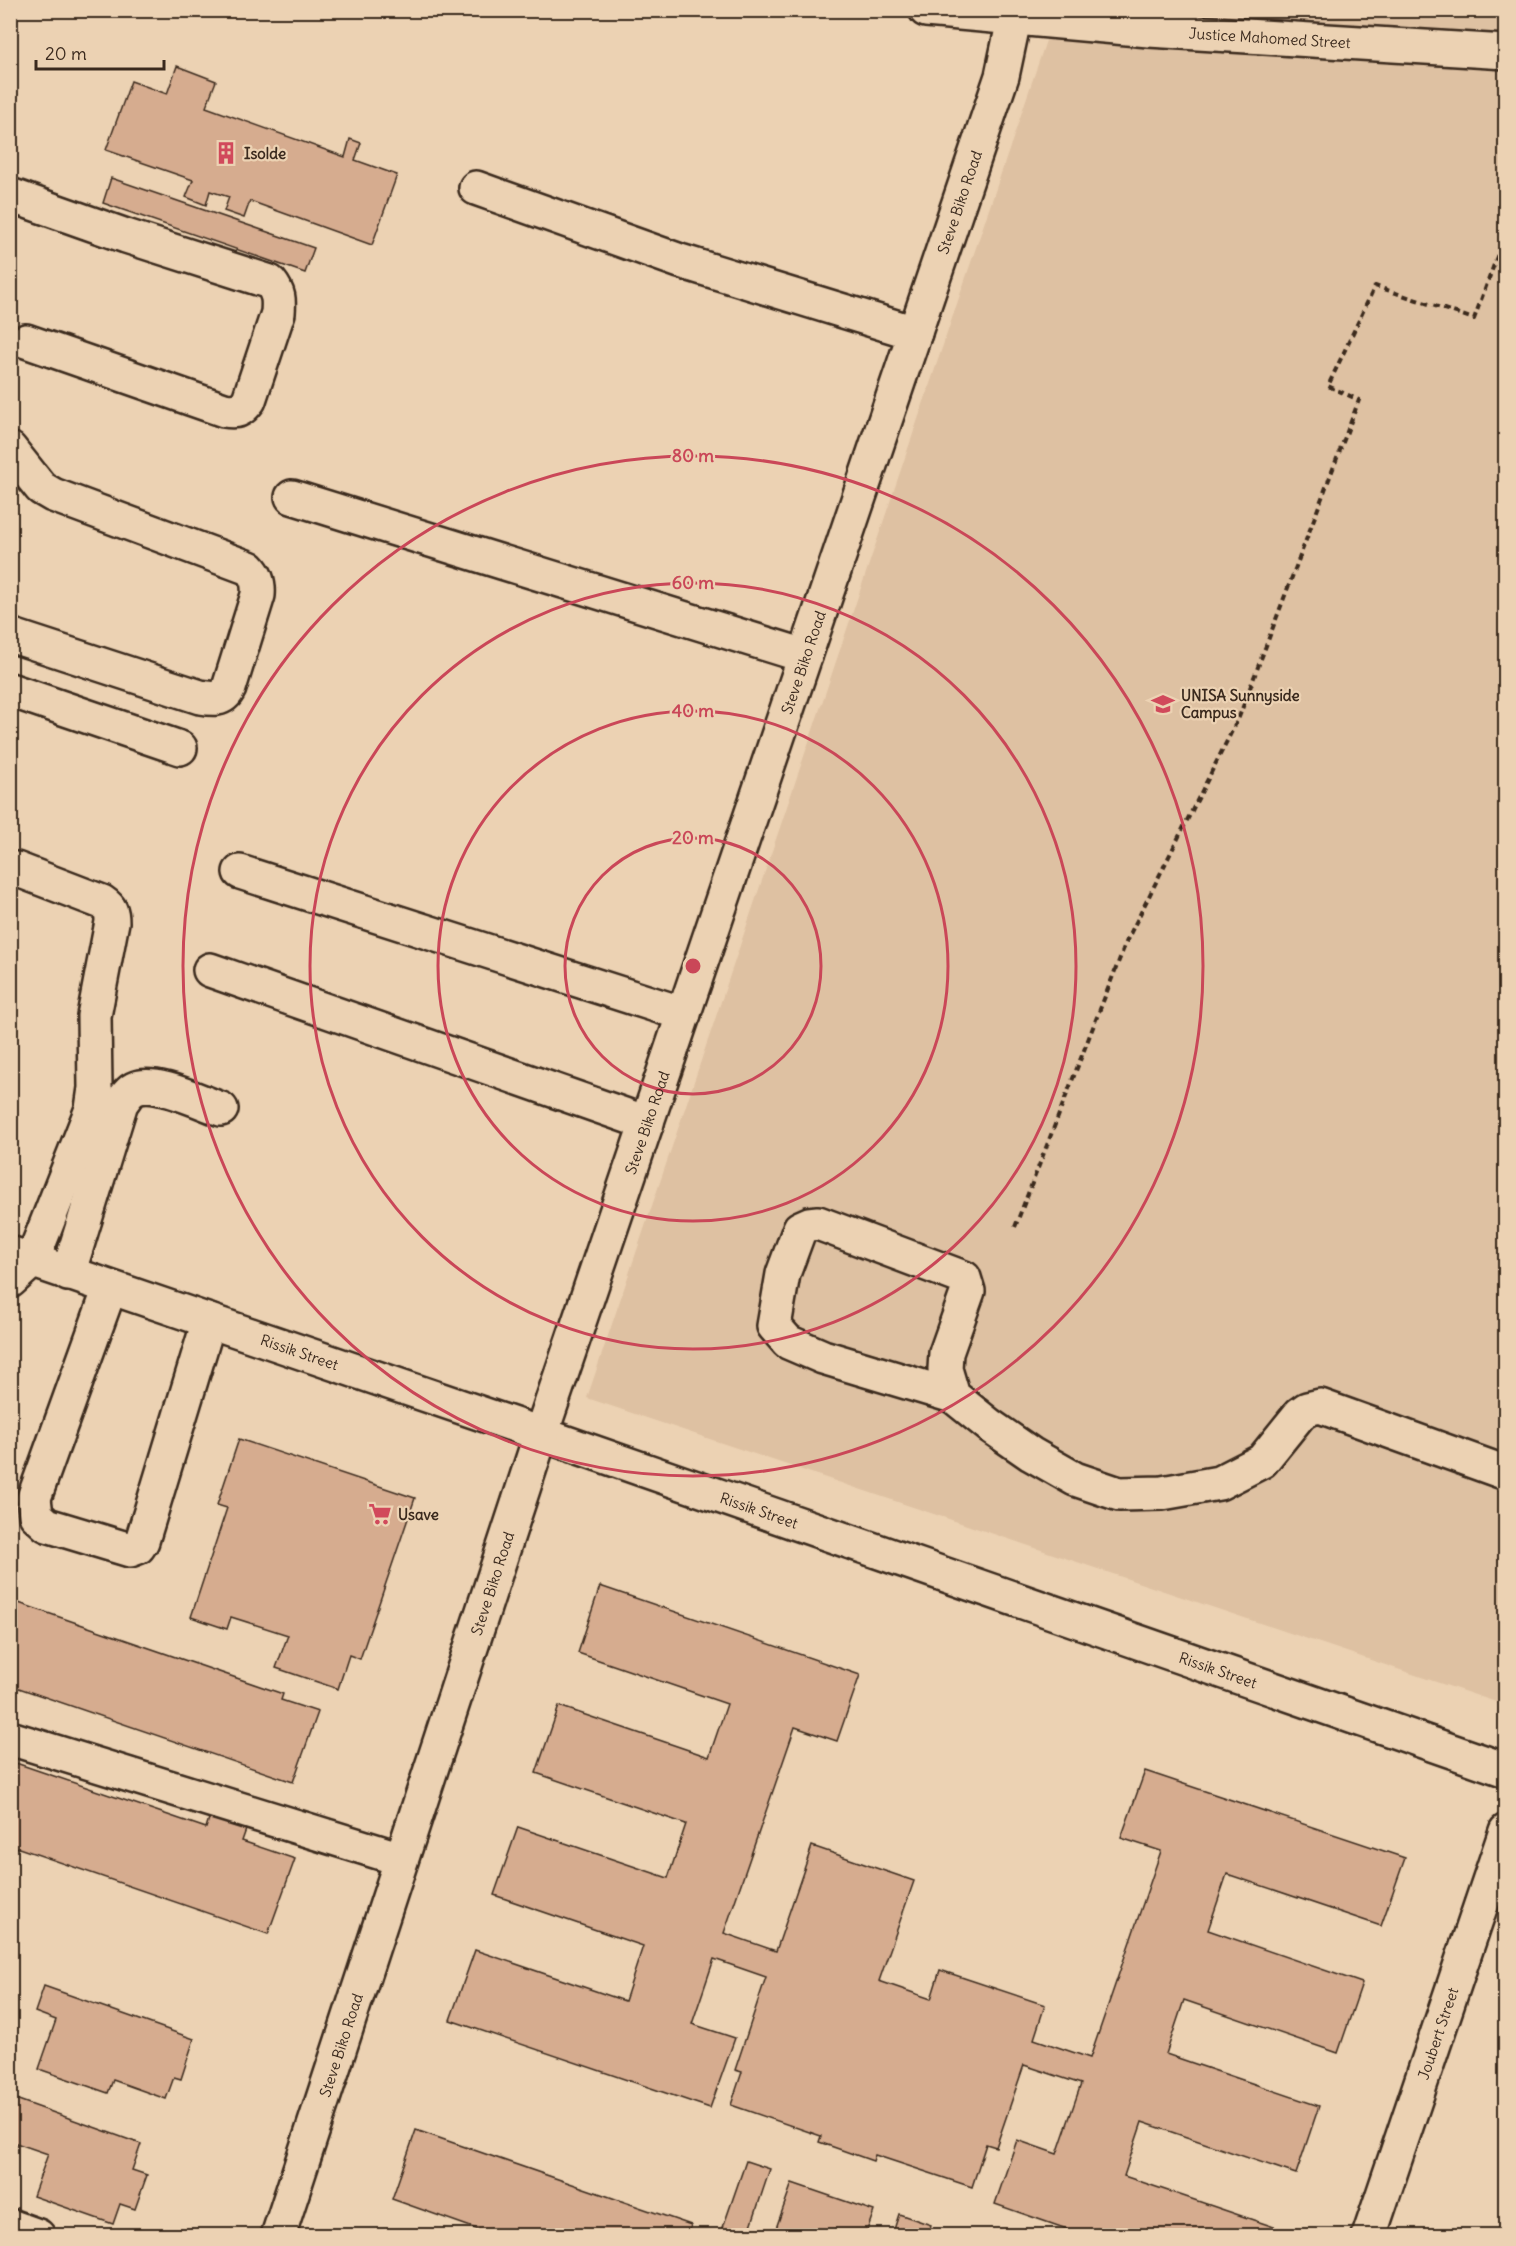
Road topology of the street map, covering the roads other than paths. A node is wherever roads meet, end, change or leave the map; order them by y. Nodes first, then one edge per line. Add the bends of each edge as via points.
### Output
1 (926, 10) edge
2 (1015, 15) edge
3 (1506, 52) edge
4 (476, 188) dead end
5 (10, 195) edge
6 (915, 333) junction
7 (26, 341) dead end
8 (10, 449) edge
9 (292, 497) dead end
10 (10, 635) edge
11 (806, 656) junction
12 (10, 690) edge
13 (180, 748) dead end
14 (16, 869) dead end
15 (240, 872) dead end
16 (210, 970) dead end
17 (684, 1014) junction
18 (222, 1109) dead end
19 (647, 1123) junction
20 (18, 1265) edge
21 (68, 1274) junction
22 (110, 1288) junction
23 (209, 1321) junction
24 (953, 1396) junction
25 (541, 1434) junction
26 (1506, 1473) edge
27 (10, 1737) edge
28 (1506, 1770) edge
29 (1506, 1831) edge
30 (401, 1859) junction
31 (10, 2226) edge
32 (38, 2235) edge
33 (278, 2235) edge
34 (1369, 2235) edge

1 - 2 street, Justice Mahomed Street
2 - 3 street, Justice Mahomed Street via 1149,30
2 - 6 street, Steve Biko Road via 1002,76
4 - 6 street via 680,261
5 - 7 street via 270,282 279,299 278,313 249,400 243,410 235,412
6 - 11 street, Steve Biko Road
8 - 10 street via 41,488 53,495 249,568 259,587 229,688 221,698 200,697
9 - 11 street
11 - 17 street, Steve Biko Road
12 - 13 street
14 - 20 street via 110,906 112,922 94,1016 92,1109
15 - 17 street
16 - 19 street
17 - 19 street, Steve Biko Road
18 - 21 street via 157,1087 134,1089 126,1095
19 - 25 street, Steve Biko Road
20 - 21 street, Rissik Street
21 - 22 street, Rissik Street
22 - 23 street, Rissik Street
22 - 23 street via 34,1498 36,1515 46,1525 130,1550 138,1547
23 - 25 street, Rissik Street
24 - 24 street via 823,1357 788,1342 774,1326 775,1315 783,1274 800,1228 818,1223 964,1278 968,1291 946,1353 945,1369
24 - 26 street via 1031,1454 1075,1479 1119,1494 1162,1493 1219,1483 1262,1461 1300,1414 1320,1406
25 - 28 street, Rissik Street
25 - 30 street, Steve Biko Road
27 - 30 street
29 - 34 street, Joubert Street
30 - 33 street, Steve Biko Road
31 - 32 street

